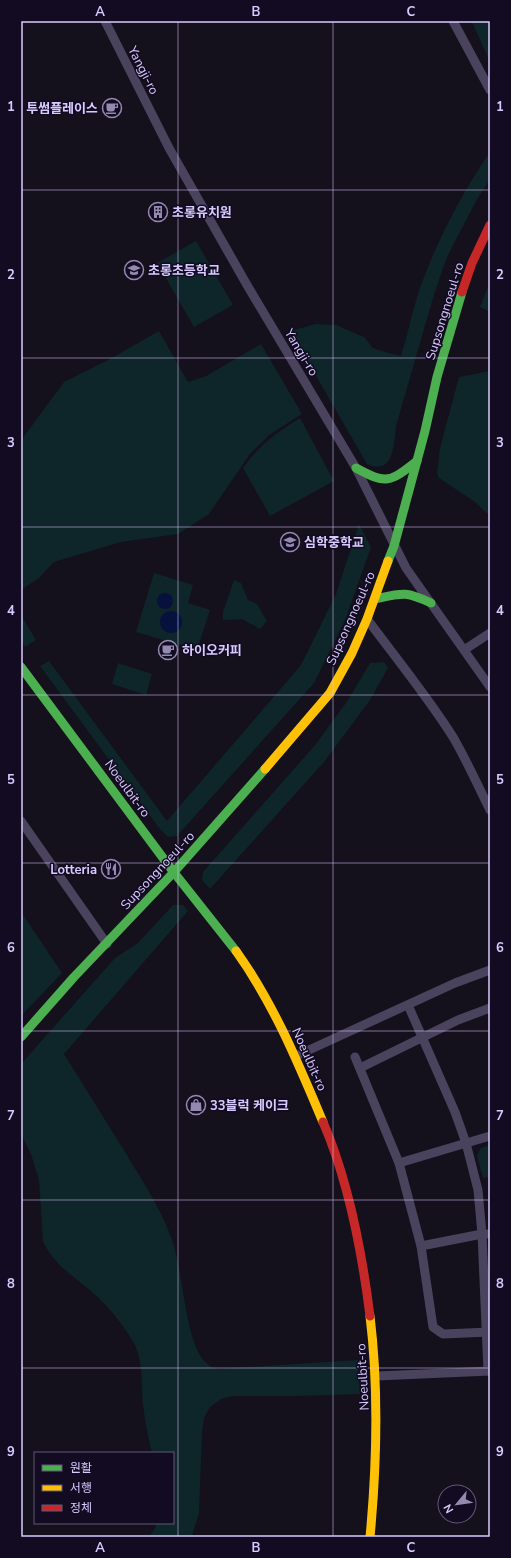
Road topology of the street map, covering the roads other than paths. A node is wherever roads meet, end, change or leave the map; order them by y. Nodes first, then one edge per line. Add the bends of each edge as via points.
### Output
1 (105, 21) edge
2 (453, 21) edge
3 (490, 90) edge
4 (490, 225) edge
5 (417, 461) junction
6 (356, 468) junction
7 (394, 546) junction
8 (374, 599) junction
9 (430, 603) junction
10 (367, 619) junction
11 (490, 633) edge
12 (464, 650) junction
13 (21, 667) edge
14 (490, 687) edge
15 (490, 810) edge
16 (21, 821) edge
17 (174, 872) junction
18 (107, 944) junction
19 (490, 970) edge
20 (408, 1005) junction
21 (490, 1008) edge
22 (423, 1036) junction
23 (21, 1037) edge
24 (296, 1056) junction
25 (355, 1057) dead end
26 (360, 1068) junction
27 (490, 1136) edge
28 (466, 1143) junction
29 (399, 1163) junction
30 (486, 1234) edge
31 (421, 1246) junction
32 (488, 1332) edge
33 (489, 1371) edge
34 (377, 1376) junction
35 (370, 1537) edge

1 - 6 street, Yangji-ro via 173,154 247,285
2 - 3 street
4 - 5 street, Supsongnoeul-ro via 472,263 462,293 437,377
5 - 6 street via 392,480 374,479
5 - 7 street, Supsongnoeul-ro
6 - 7 street, Yangji-ro
7 - 8 street, Supsongnoeul-ro
7 - 9 street, Yangji-ro
8 - 9 street via 403,593
8 - 10 street, Supsongnoeul-ro
9 - 12 street, Yangji-ro
10 - 15 street via 453,738
10 - 17 street, Supsongnoeul-ro via 330,693
11 - 12 street
12 - 14 street, Yangji-ro
13 - 17 street, Noeulbit-ro
16 - 18 street
17 - 18 street, Supsongnoeul-ro
17 - 24 street, Noeulbit-ro via 235,949 263,992
18 - 23 street, Supsongnoeul-ro
19 - 20 street
20 - 22 street
20 - 24 street
21 - 22 street
22 - 26 street
22 - 28 street
24 - 34 street, Noeulbit-ro via 332,1144 352,1214 369,1301
25 - 26 street
26 - 29 street
27 - 28 street
28 - 29 street
28 - 30 street
29 - 31 street
30 - 31 street
30 - 32 street
31 - 32 street via 434,1327 443,1334
32 - 33 street
33 - 34 street
34 - 35 street, Noeulbit-ro via 378,1435

